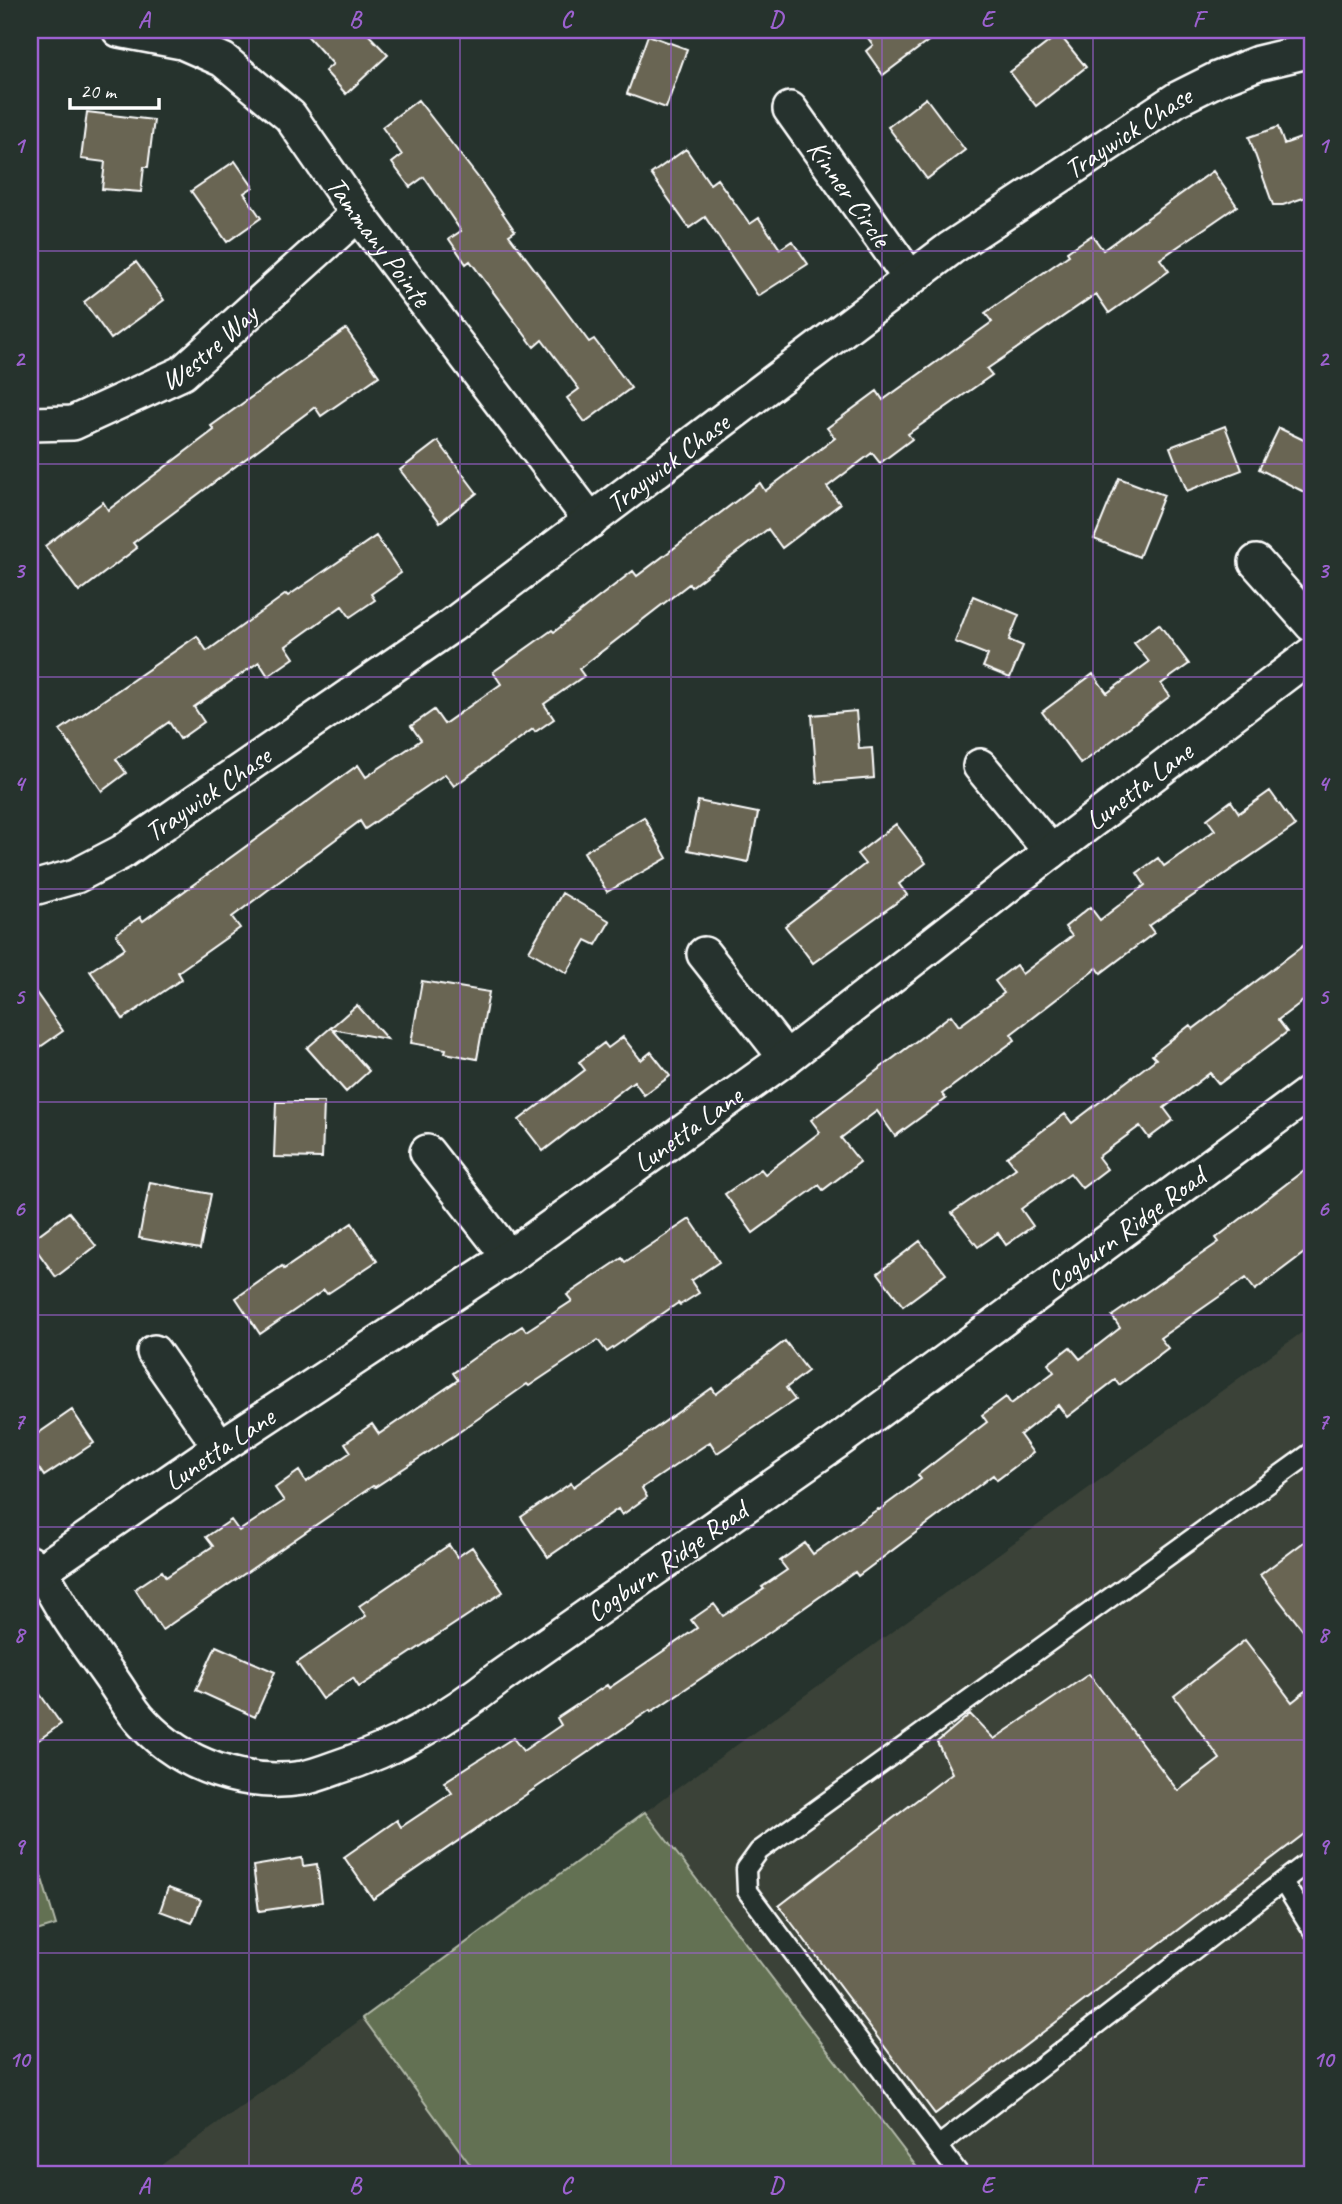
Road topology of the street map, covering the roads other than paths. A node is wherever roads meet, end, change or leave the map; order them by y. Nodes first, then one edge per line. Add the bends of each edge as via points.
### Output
1 (119, 30) edge
2 (1312, 50) edge
3 (790, 109) dead end
4 (358, 214) junction
5 (910, 278) junction
6 (30, 424) edge
7 (591, 520) junction
8 (1256, 562) dead end
9 (1312, 625) edge
10 (1312, 654) edge
11 (980, 766) dead end
12 (1051, 852) junction
13 (30, 889) edge
14 (704, 954) dead end
15 (786, 1058) junction
16 (1312, 1091) edge
17 (427, 1152) dead end
18 (509, 1257) junction
19 (155, 1352) dead end
20 (220, 1447) junction
21 (1312, 1452) edge
22 (35, 1567) edge
23 (1312, 1859) edge
24 (1283, 1882) junction
25 (1312, 1929) edge
26 (938, 2146) junction
27 (958, 2174) edge

1 - 4 street, Tammany Pointe via 182,42 223,60 290,116
2 - 5 street, Traywick Chase via 1258,63 1177,99
3 - 5 street, Kinner Circle
4 - 6 street, Westre Way via 183,373 73,423
4 - 7 street, Tammany Pointe
5 - 7 street, Traywick Chase
7 - 13 street, Traywick Chase via 452,626 122,852 76,876
8 - 9 street
10 - 12 street, Lunetta Lane
11 - 12 street
12 - 15 street, Lunetta Lane
14 - 15 street
15 - 18 street, Lunetta Lane
16 - 22 street, Cogburn Ridge Road via 835,1443 465,1705 427,1729 346,1765 304,1778 260,1780 217,1771 177,1751 143,1723
17 - 18 street
18 - 20 street, Lunetta Lane
19 - 20 street
20 - 22 street, Lunetta Lane
21 - 26 lane via 759,1851 746,1869 747,1891
23 - 24 lane
24 - 25 lane
24 - 26 lane
26 - 27 lane

